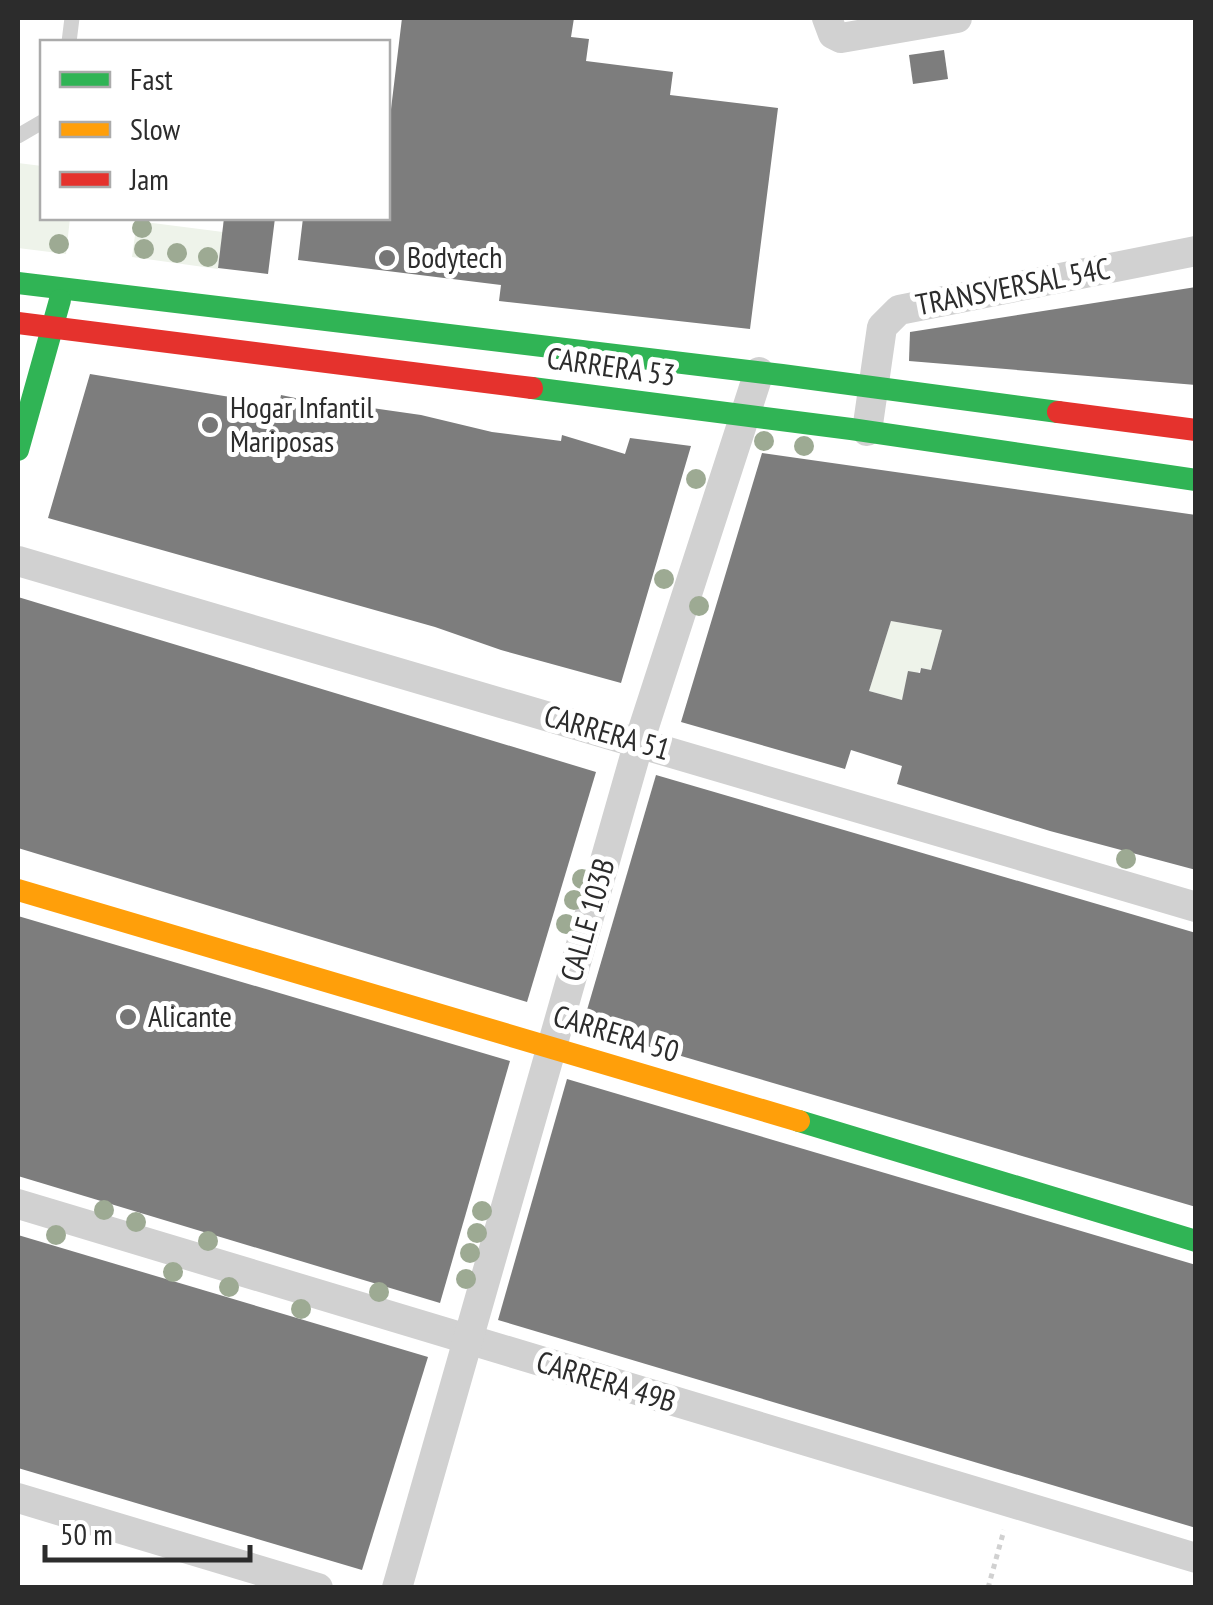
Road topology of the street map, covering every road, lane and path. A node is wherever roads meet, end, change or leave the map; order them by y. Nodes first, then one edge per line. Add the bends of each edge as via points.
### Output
1 (957, 18) edge
2 (834, 28) edge
3 (40, 123) edge
4 (18, 136) edge
5 (1196, 251) edge
6 (18, 283) edge
7 (63, 290) junction
8 (18, 323) edge
9 (52, 328) junction
10 (760, 372) junction
11 (872, 386) junction
12 (744, 415) junction
13 (1196, 430) edge
14 (867, 431) junction
15 (18, 450) edge
16 (1196, 480) edge
17 (18, 560) edge
18 (639, 742) junction
19 (18, 890) edge
20 (1196, 907) edge
21 (552, 1046) junction
22 (18, 1204) edge
23 (1196, 1241) edge
24 (468, 1340) junction
25 (18, 1498) edge
26 (1012, 1503) junction
27 (1196, 1558) edge
28 (318, 1588) edge
29 (397, 1588) edge
30 (988, 1588) edge

1 - 2 street
3 - 4 lane
5 - 11 street, TRANSVERSAL 54C via 899,310 882,327
6 - 7 main road, CARRERA 53
7 - 9 main road
7 - 10 main road, CARRERA 53
8 - 9 main road, CARRERA 53
9 - 12 main road, CARRERA 53
9 - 15 main road
10 - 11 main road, CARRERA 53
10 - 12 street, CALLE 103B
11 - 13 main road, CARRERA 53
11 - 14 street, TRANSVERSAL 54C
12 - 14 main road, CARRERA 53
12 - 18 street, CALLE 103B
14 - 16 main road, CARRERA 53
17 - 18 street, CARRERA 51
18 - 20 street, CARRERA 51
18 - 21 street, CALLE 103B
19 - 21 main road, CARRERA 50
21 - 23 main road, CARRERA 50
21 - 24 street, CALLE 103B
22 - 24 street, CARRERA 49B
24 - 26 street, CARRERA 49B
24 - 29 street, CALLE 103B
25 - 28 street
26 - 27 street, CARRERA 49B
26 - 30 path

